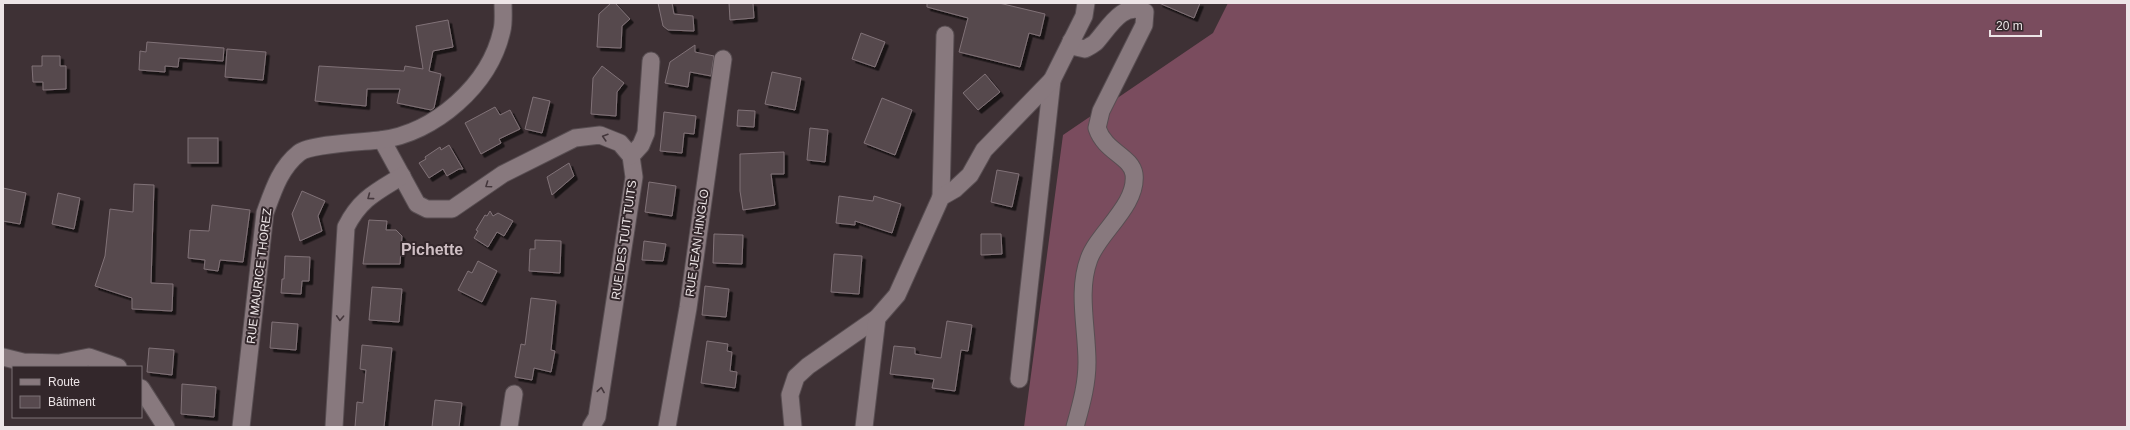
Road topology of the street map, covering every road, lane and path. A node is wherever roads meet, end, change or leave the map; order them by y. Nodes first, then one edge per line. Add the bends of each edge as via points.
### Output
1 (503, 3) edge
2 (1086, 3) edge
3 (945, 35) dead end
4 (1071, 41) junction
5 (723, 58) dead end
6 (651, 61) dead end
7 (1052, 80) junction
8 (382, 140) junction
9 (631, 156) junction
10 (402, 176) junction
11 (941, 197) junction
12 (877, 318) junction
13 (3, 357) edge
14 (115, 366) edge
15 (1019, 379) dead end
16 (142, 390) edge
17 (514, 394) dead end
18 (166, 427) edge
19 (241, 427) edge
20 (334, 427) edge
21 (509, 427) edge
22 (591, 427) edge
23 (667, 427) edge
24 (793, 427) edge
25 (864, 427) edge
26 (1075, 427) edge

1 - 8 street, RUE MAURICE THOREZ via 502,30 492,60 473,86 438,118 409,132
2 - 4 street via 1084,16
3 - 11 street
4 - 7 street
4 - 26 street via 1076,47 1085,49 1095,43 1112,16 1122,6 1134,3 1140,5 1145,12 1144,25 1102,111 1097,128 1107,146 1127,161 1134,180 1122,210 1094,247 1085,271 1086,383
5 - 23 street, RUE JEAN HINGLO via 688,308
6 - 9 street via 646,133 641,145
7 - 11 street via 984,150 970,175 955,189
7 - 15 street
8 - 10 street
8 - 19 street, RUE MAURICE THOREZ via 325,146 300,152 284,168 273,189 265,213
9 -> 10 street via 620,143 600,135 575,138 503,174 452,209 440,211 427,210 417,204
22 -> 9 street, RUE DES TUIT TUITS via 597,417 634,177
10 -> 20 street via 367,198 354,211 346,228
11 - 12 street via 897,295
12 - 24 street via 796,377 790,395
12 - 25 street
13 - 14 street via 24,362 59,363 89,357
16 - 18 street
17 - 21 street

